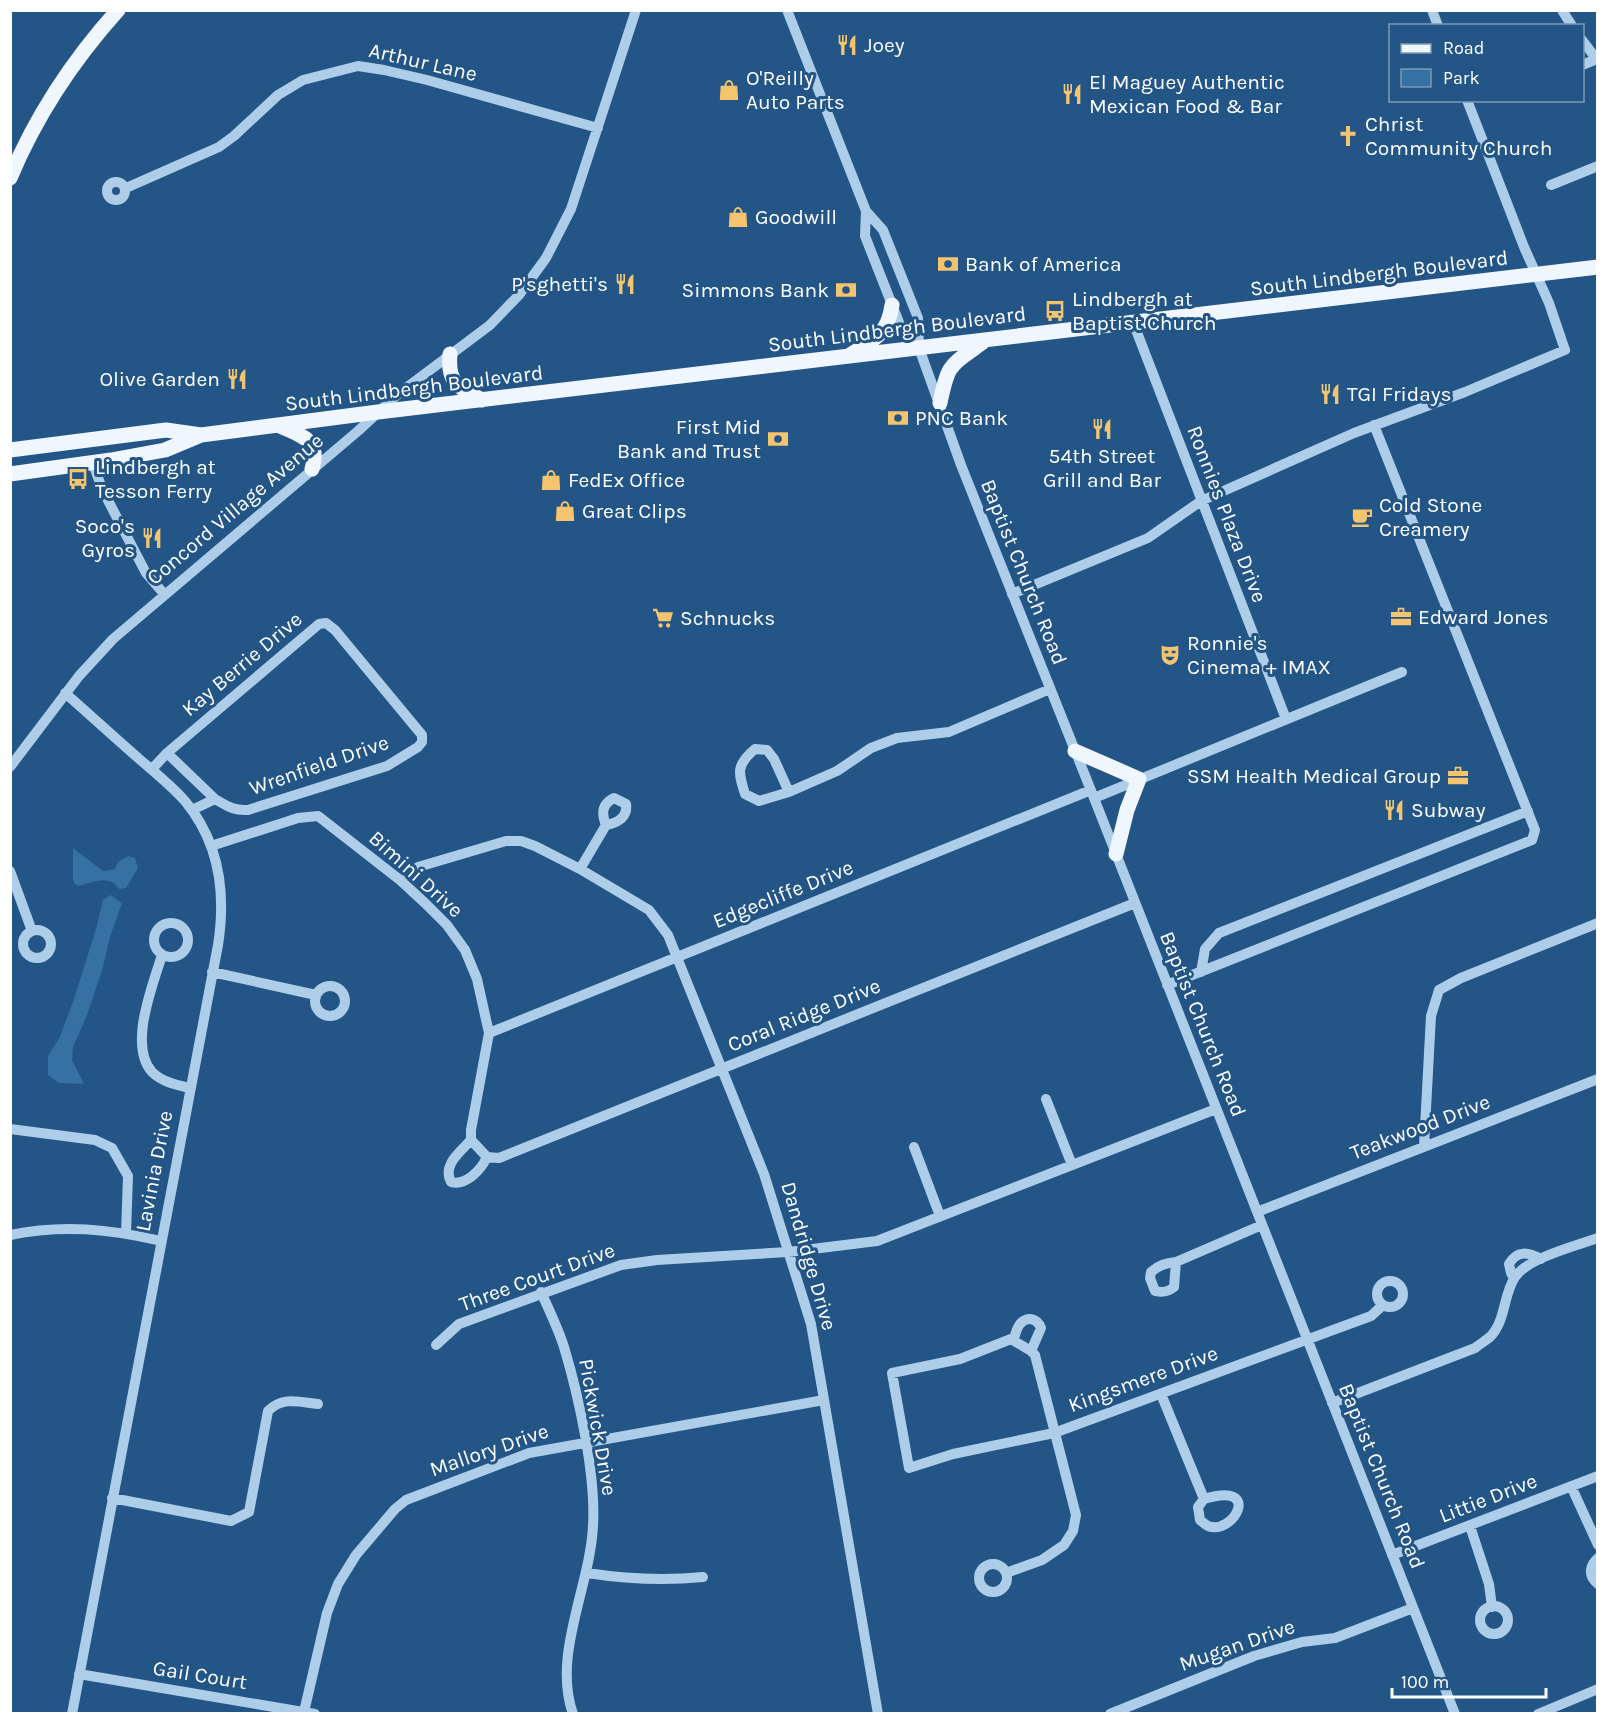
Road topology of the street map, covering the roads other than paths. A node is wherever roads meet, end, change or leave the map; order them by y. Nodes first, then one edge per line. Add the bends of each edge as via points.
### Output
1 (118, 10) edge
2 (636, 10) edge
3 (788, 10) edge
4 (1584, 43) edge
5 (1597, 60) edge
6 (1468, 102) edge
7 (598, 128) junction
8 (1598, 166) edge
9 (10, 178) edge
10 (1551, 185) dead end
11 (126, 188) dead end
12 (866, 211) junction
13 (1598, 267) edge
14 (1536, 275) junction
15 (892, 305) junction
16 (1133, 322) junction
17 (985, 340) junction
18 (920, 348) junction
19 (450, 354) junction
20 (847, 357) junction
21 (482, 400) junction
22 (940, 403) junction
23 (378, 412) junction
24 (1374, 425) junction
25 (280, 426) junction
26 (201, 435) junction
27 (14, 448) edge
28 (93, 462) junction
29 (312, 469) junction
30 (10, 474) edge
31 (1201, 501) junction
32 (1012, 594) junction
33 (165, 595) junction
34 (1402, 672) dead end
35 (1050, 689) junction
36 (65, 693) junction
37 (1286, 719) junction
38 (422, 742) joint
39 (1075, 752) junction
40 (166, 753) junction
41 (10, 767) edge
42 (152, 769) junction
43 (1139, 779) junction
44 (789, 792) junction
45 (1093, 794) junction
46 (215, 799) junction
47 (192, 810) junction
48 (1528, 811) junction
49 (606, 825) dead end
50 (211, 846) junction
51 (1116, 854) junction
52 (580, 869) junction
53 (10, 871) edge
54 (400, 880) junction
55 (1135, 903) junction
56 (1598, 923) edge
57 (32, 931) dead end
58 (162, 955) dead end
59 (678, 957) junction
60 (212, 972) junction
61 (1201, 972) junction
62 (1167, 985) junction
63 (316, 994) dead end
64 (489, 1033) junction
65 (721, 1069) junction
66 (1598, 1079) edge
67 (190, 1088) junction
68 (1046, 1099) dead end
69 (1216, 1108) junction
70 (10, 1129) edge
71 (471, 1140) junction
72 (1424, 1146) junction
73 (914, 1147) dead end
74 (483, 1153) junction
75 (1072, 1165) junction
76 (1257, 1212) junction
77 (940, 1216) junction
78 (1262, 1226) junction
79 (126, 1233) junction
80 (10, 1235) edge
81 (1598, 1238) edge
82 (161, 1241) junction
83 (788, 1252) junction
84 (1541, 1259) junction
85 (1176, 1262) dead end
86 (1514, 1278) junction
87 (542, 1292) junction
88 (1383, 1305) dead end
89 (1307, 1339) junction
90 (1014, 1340) junction
91 (436, 1345) dead end
92 (1031, 1351) junction
93 (1161, 1394) junction
94 (824, 1400) junction
95 (1332, 1403) junction
96 (318, 1404) dead end
97 (1054, 1433) junction
98 (585, 1442) junction
99 (1598, 1476) edge
100 (1571, 1486) junction
101 (112, 1498) junction
102 (1204, 1499) dead end
103 (1470, 1526) junction
104 (1598, 1545) edge
105 (1392, 1555) junction
106 (1598, 1558) edge
107 (587, 1573) junction
108 (1006, 1574) dead end
109 (703, 1577) dead end
110 (1598, 1584) edge
111 (1492, 1607) dead end
112 (1413, 1608) junction
113 (80, 1674) junction
114 (1598, 1689) edge
115 (310, 1712) edge
116 (72, 1713) edge
117 (573, 1713) edge
118 (878, 1713) edge
119 (1110, 1713) edge
120 (1455, 1713) edge
121 (1538, 1713) edge

1 - 9 main road via 55,92
2 - 7 street, Concord Village Avenue
3 - 12 street, Baptist Church Road
4 - 5 street
6 - 14 street
7 - 11 street, Arthur Lane via 427,80 358,66 303,80 278,95 219,147
7 - 19 street, Concord Village Avenue via 571,209 546,258 503,313
8 - 10 street
12 - 15 street, Baptist Church Road via 865,236
12 - 18 street, Baptist Church Road via 883,230 918,318
13 - 14 main road, South Lindbergh Boulevard
14 - 16 main road, South Lindbergh Boulevard
14 - 24 street via 1565,350
15 - 18 street, Baptist Church Road via 900,325
15 - 20 main road via 884,331
16 - 17 main road, South Lindbergh Boulevard
16 - 31 street, Ronnies Plaza Drive
17 - 18 main road, South Lindbergh Boulevard
17 - 22 main road via 952,365
18 - 20 main road, South Lindbergh Boulevard
18 - 22 street, Baptist Church Road
19 - 21 main road via 448,368 454,383
19 - 23 street, Concord Village Avenue
20 - 21 main road, South Lindbergh Boulevard
21 - 23 main road, South Lindbergh Boulevard
22 - 32 street, Baptist Church Road
23 - 25 main road, South Lindbergh Boulevard
23 - 29 street, Concord Village Avenue
24 - 31 street
24 - 48 street
25 - 26 main road, South Lindbergh Boulevard
25 - 29 main road via 310,442 316,457
26 - 27 main road, South Lindbergh Boulevard via 166,430
26 - 28 main road, South Lindbergh Boulevard via 165,450
28 - 30 main road, South Lindbergh Boulevard
28 - 33 street via 102,489 146,573
29 - 33 street, Concord Village Avenue
31 - 32 street via 1148,538
31 - 37 street, Ronnies Plaza Drive
32 - 35 street, Baptist Church Road
33 - 36 street, Concord Village Avenue via 91,661
34 - 37 street
35 - 39 street, Baptist Church Road
35 - 44 street via 949,732 897,738 871,748 837,771
36 - 41 street, Concord Village Avenue
36 - 42 street, Lavinia Drive
37 - 43 street
38 - 40 street, Kay Berrie Drive via 417,728 326,623 318,624
38 - 46 street, Wrenfield Drive via 413,752 387,766 248,810 230,808
39 - 43 main road
39 - 45 street, Baptist Church Road
40 - 42 street, Kay Berrie Drive
40 - 46 street
42 - 47 street, Lavinia Drive
43 - 45 street
43 - 51 main road
44 - 44 street via 759,801 745,794 739,777 743,759 755,749 767,750
45 - 51 street, Baptist Church Road
45 - 59 street, Edgecliffe Drive
46 - 47 street
47 - 50 street, Lavinia Drive
48 - 61 street via 1219,933 1205,950
48 - 61 street via 1535,830 1532,840
49 - 52 street
50 - 54 street, Bimini Drive via 298,818 318,816
50 - 60 street, Lavinia Drive via 220,877 222,910
51 - 55 street, Baptist Church Road
52 - 54 street, Dandridge Drive via 521,841 418,867
52 - 59 street, Dandridge Drive via 649,910 668,935
53 - 57 street
54 - 64 street, Bimini Drive via 447,925 465,950 477,978
55 - 62 street, Baptist Church Road
55 - 65 street, Coral Ridge Drive
56 - 72 street via 1439,990 1431,1016
58 - 67 street via 141,1032 143,1057 152,1072 163,1080
59 - 64 street, Edgecliffe Drive
59 - 65 street, Dandridge Drive
60 - 63 street
60 - 67 street, Lavinia Drive
61 - 62 street
62 - 69 street, Baptist Church Road
64 - 71 street, Bimini Drive
65 - 74 street, Coral Ridge Drive via 499,1158
65 - 83 street, Dandridge Drive via 764,1174
66 - 72 street, Teakwood Drive
67 - 82 street, Lavinia Drive
68 - 75 street
69 - 75 street, Three Court Drive
69 - 76 street, Baptist Church Road
70 - 79 street via 95,1140 112,1148 128,1176
71 - 74 street
71 - 74 street via 448,1166 451,1182 465,1181 484,1163
72 - 76 street, Teakwood Drive
73 - 77 street
75 - 77 street, Three Court Drive
76 - 78 street, Baptist Church Road
77 - 83 street, Three Court Drive via 876,1241
78 - 85 street
78 - 89 street, Baptist Church Road
79 - 80 street via 57,1228
79 - 82 street
81 - 84 street
82 - 101 street, Lavinia Drive
83 - 87 street, Three Court Drive via 621,1265
83 - 94 street, Dandridge Drive via 811,1324
84 - 86 street
84 - 86 street via 1524,1252 1516,1254 1509,1264
86 - 95 street via 1493,1333 1475,1348
87 - 91 street, Three Court Drive via 459,1324
87 - 98 street, Pickwick Drive via 563,1345
88 - 89 street, Kingsmere Drive via 1371,1316
89 - 93 street, Kingsmere Drive
89 - 95 street, Baptist Church Road
90 - 92 street
90 - 92 street via 1026,1319 1039,1323 1041,1328
90 - 97 street, Kingsmere Drive via 960,1359 892,1373 909,1468 954,1454
92 - 97 street
93 - 97 street, Kingsmere Drive
93 - 102 street
94 - 98 street, Mallory Drive
94 - 118 street, Dandridge Drive
95 - 105 street, Baptist Church Road
96 - 101 street via 285,1401 268,1411 249,1512 231,1521
97 - 108 street via 1076,1515 1073,1531 1052,1555
98 - 107 street, Pickwick Drive via 593,1526
98 - 115 street, Mallory Drive via 530,1453 406,1500 394,1509 338,1584 327,1613
99 - 100 street, Littie Drive
100 - 103 street, Littie Drive
100 - 104 street
101 - 113 street, Lavinia Drive
103 - 105 street, Littie Drive
103 - 111 street via 1484,1564
105 - 112 street, Baptist Church Road
106 - 110 street via 1590,1572
107 - 109 street via 629,1579
107 - 117 street, Pickwick Drive via 567,1654 565,1676
112 - 119 street, Mugan Drive via 1335,1638 1302,1642 1254,1656
112 - 120 street, Baptist Church Road
113 - 115 street, Gail Court
113 - 116 street, Lavinia Drive
114 - 121 street

